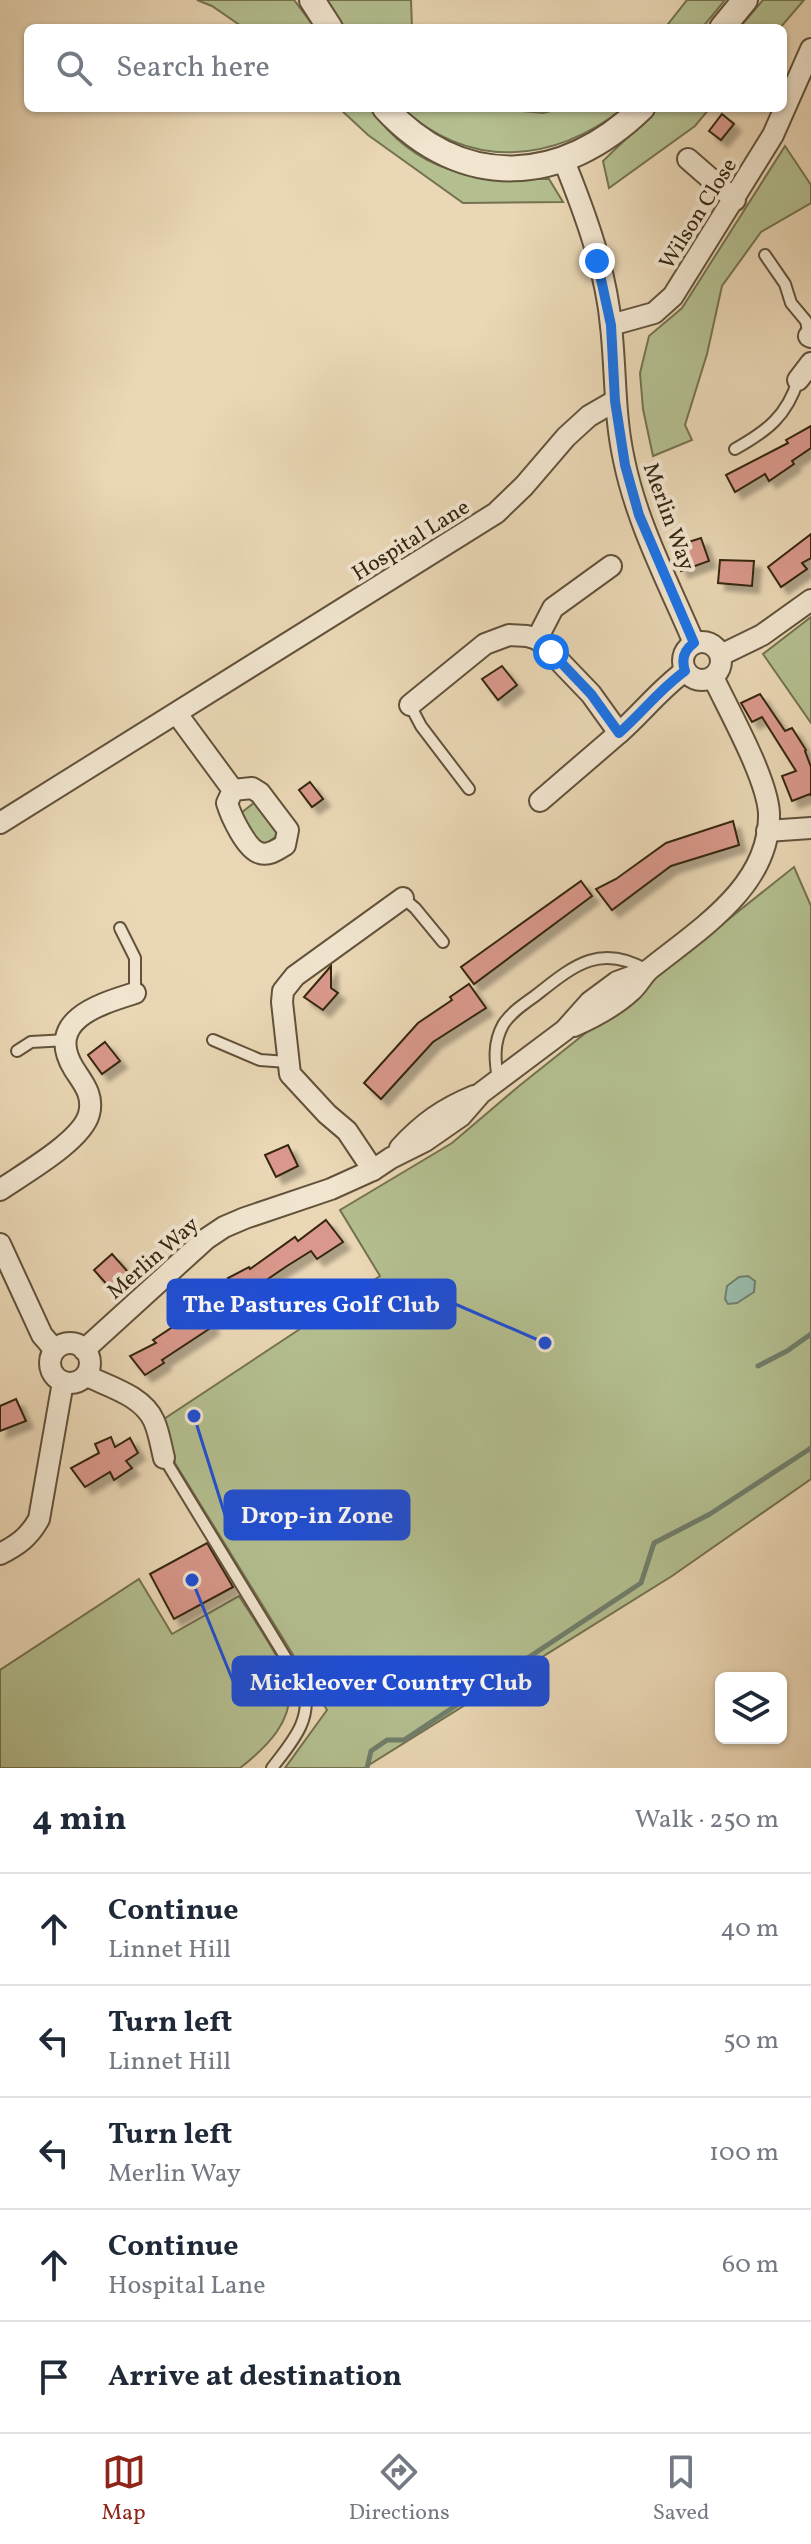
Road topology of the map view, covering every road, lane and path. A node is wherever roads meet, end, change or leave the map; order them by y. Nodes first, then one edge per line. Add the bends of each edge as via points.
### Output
1 (312, 0) edge
2 (745, 0) edge
3 (327, 24) edge
4 (725, 24) edge
5 (811, 49) edge
6 (787, 103) edge
7 (389, 112) edge
8 (637, 112) edge
9 (783, 112) edge
10 (688, 159) dead end
11 (564, 161) junction
12 (735, 200) junction
13 (765, 255) dead end
14 (611, 325) junction
15 (810, 336) edge
16 (805, 372) edge
17 (615, 401) junction
18 (735, 449) dead end
19 (611, 566) dead end
20 (811, 600) edge
21 (537, 639) junction
22 (694, 643) junction
23 (721, 655) junction
24 (685, 671) junction
25 (713, 677) junction
26 (410, 705) joint
27 (177, 714) junction
28 (619, 733) junction
29 (469, 789) dead end
30 (233, 790) dead end
31 (540, 801) dead end
32 (0, 823) edge
33 (811, 828) edge
34 (767, 831) junction
35 (403, 898) joint
36 (120, 928) dead end
37 (443, 942) dead end
38 (647, 971) junction
39 (135, 993) joint
40 (67, 1040) junction
41 (213, 1040) dead end
42 (17, 1051) dead end
43 (287, 1062) junction
44 (498, 1080) junction
45 (373, 1170) junction
46 (0, 1190) edge
47 (0, 1244) edge
48 (54, 1349) junction
49 (84, 1350) junction
50 (87, 1376) junction
51 (63, 1382) junction
52 (164, 1458) joint
53 (0, 1554) edge
54 (272, 1768) edge

1 - 3 street
2 - 4 street
5 - 6 street, Wilson Close
7 - 11 street via 416,137 465,162 522,168
8 - 11 street
9 - 12 street, Wilson Close
10 - 12 street
11 - 14 street via 589,227
12 - 14 street, Wilson Close via 663,306
13 - 15 lane
14 - 17 street
16 - 18 lane via 779,417
17 - 22 street, Merlin Way via 639,515
17 - 27 street, Hospital Lane via 577,427 496,513
19 - 21 street via 553,608
20 - 23 street via 762,635
21 - 26 street via 509,635 485,644
21 - 28 street via 591,694
22 - 23 street via 707,642
22 - 24 street via 685,652
23 - 25 street via 721,667
24 - 25 street via 701,680
24 - 28 street
25 - 34 street, Merlin Way via 765,790
26 - 29 lane
27 - 30 street
27 - 32 street, Hospital Lane
28 - 31 street
33 - 34 street
34 - 38 street, Merlin Way via 741,891
35 - 37 lane
35 - 43 street via 283,991
36 - 39 lane via 135,958
38 - 44 street, Merlin Way via 632,990 565,1030
38 - 44 lane via 602,957 568,970 503,1025 495,1052
39 - 40 street via 79,1016
40 - 42 lane via 31,1042
40 - 46 street via 72,1065 89,1093 89,1115 76,1134
41 - 43 lane via 260,1060
43 - 45 street via 290,1074 347,1131
44 - 45 street, Merlin Way via 461,1116
45 - 49 street, Merlin Way via 224,1227
47 - 48 street via 42,1335
48 - 49 street via 72,1343
48 - 51 street via 50,1365
49 - 50 street via 90,1362
50 - 51 street
50 - 52 street via 147,1409
51 - 53 street via 39,1519 19,1545
52 - 54 lane via 303,1686 307,1698 301,1729

